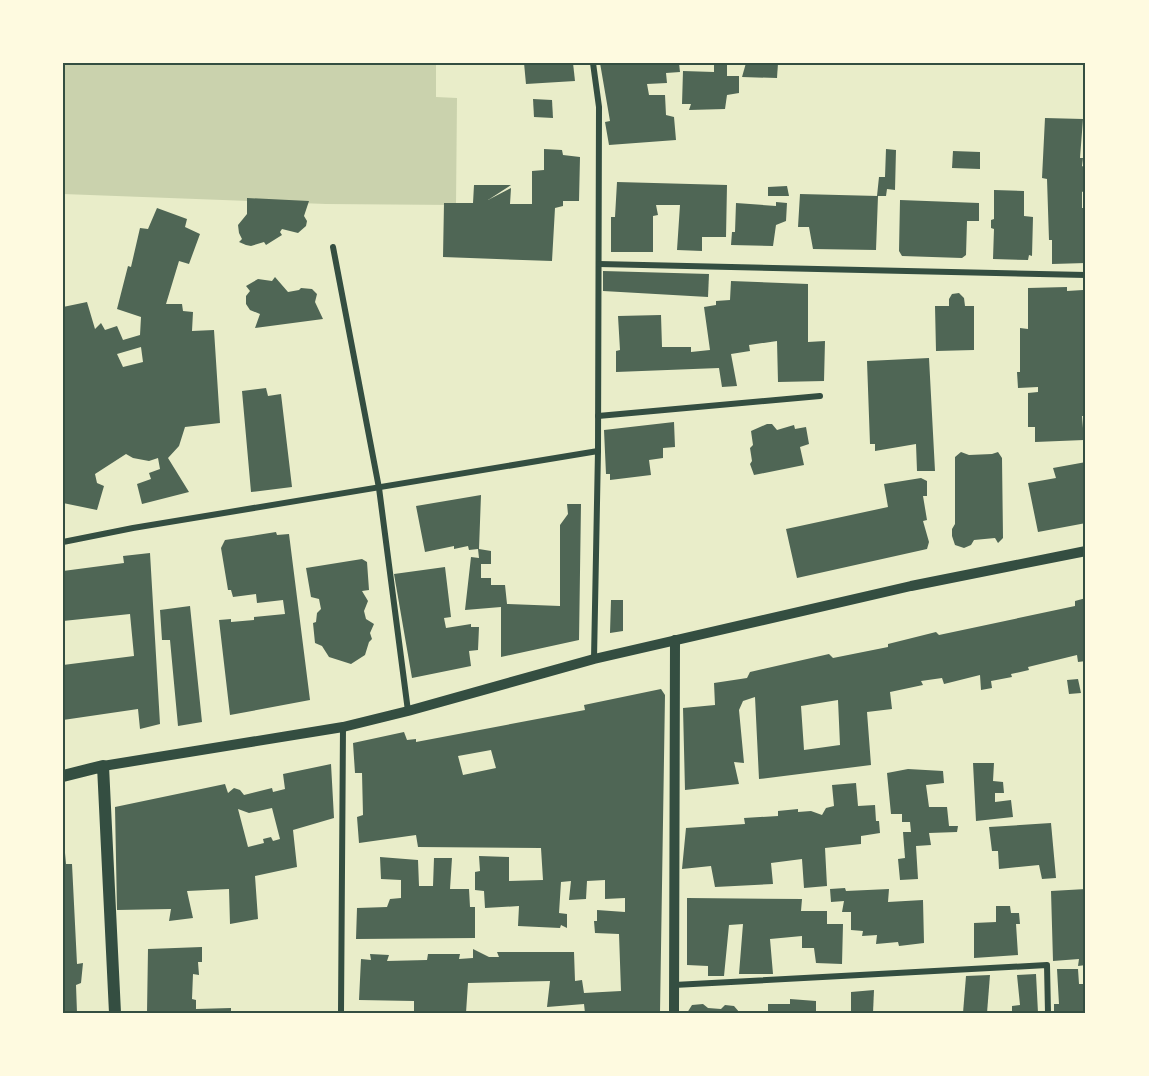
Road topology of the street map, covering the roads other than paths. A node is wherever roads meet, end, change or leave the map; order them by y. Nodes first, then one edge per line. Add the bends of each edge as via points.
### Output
1 (593, 63) edge
2 (333, 247) dead end
3 (599, 264) junction
4 (1086, 275) edge
5 (820, 396) dead end
6 (598, 416) junction
7 (598, 451) junction
8 (379, 488) junction
9 (63, 542) edge
10 (1086, 551) edge
11 (675, 640) junction
12 (594, 658) junction
13 (408, 711) junction
14 (343, 727) junction
15 (103, 766) junction
16 (63, 776) edge
17 (674, 985) junction
18 (115, 1013) edge
19 (341, 1013) edge
20 (674, 1013) edge
21 (1048, 1013) edge

1 - 3 street via 599,107
2 - 8 street
3 - 4 street
3 - 6 street
5 - 6 street
6 - 7 street
7 - 8 street
7 - 12 street
8 - 9 street
8 - 13 street
10 - 11 street
11 - 12 street
11 - 17 street
12 - 13 street
13 - 14 street
14 - 15 street
14 - 19 street
15 - 16 main road
15 - 18 main road
17 - 20 street
17 - 21 street via 1047,965

